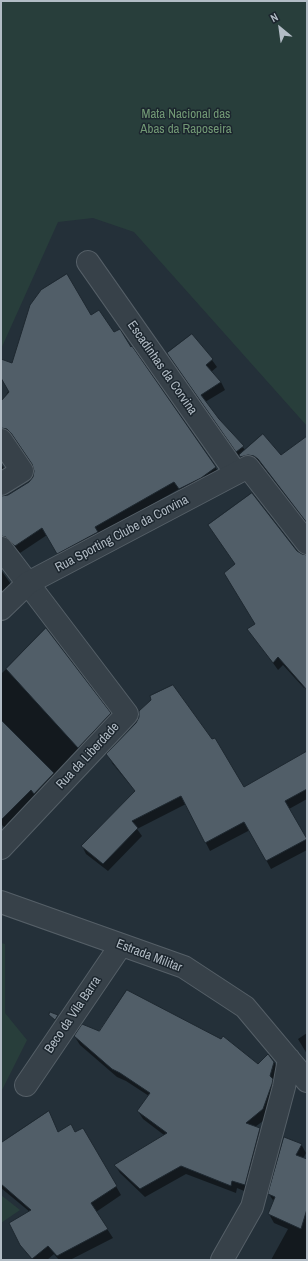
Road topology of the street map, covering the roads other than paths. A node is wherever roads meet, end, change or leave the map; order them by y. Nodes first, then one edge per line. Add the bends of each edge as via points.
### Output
1 (88, 262) dead end
2 (1, 440) edge
3 (242, 470) junction
4 (1, 484) edge
5 (307, 543) edge
6 (1, 548) edge
7 (28, 583) junction
8 (1, 609) edge
9 (1, 848) edge
10 (1, 902) edge
11 (121, 944) junction
12 (289, 1059) junction
13 (307, 1081) edge
14 (26, 1085) dead end
15 (222, 1260) edge

1 - 3 street, Escadinhas da Corvina
2 - 4 street via 22,471
3 - 5 street, Escadinhas da Corvina
3 - 7 street, Rua Sporting Clube da Corvina
6 - 7 street
7 - 8 street, Rua Sporting Clube da Corvina
7 - 9 street, Rua da Liberdade via 127,714
10 - 11 street, Estrada Militar
11 - 12 street, Estrada Militar via 184,967 245,1007
11 - 14 street, Beco da Vila Barra
12 - 13 street, Estrada Militar
12 - 15 street via 252,1207

